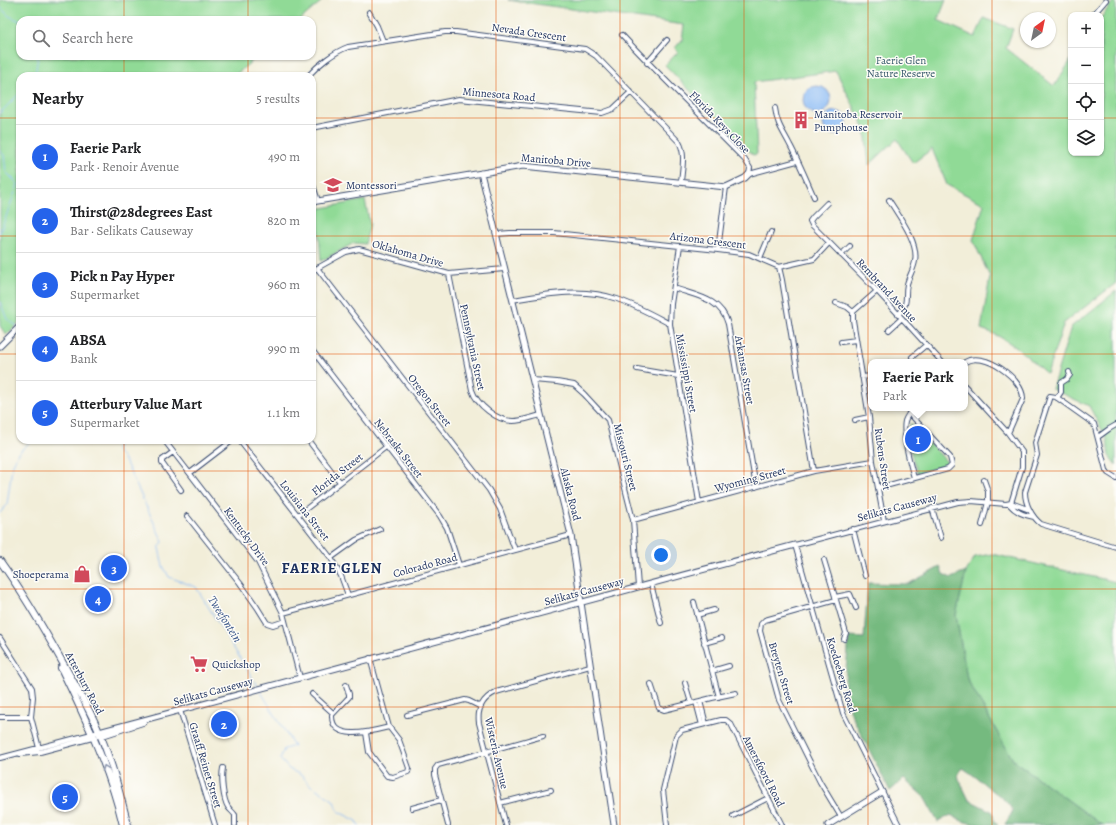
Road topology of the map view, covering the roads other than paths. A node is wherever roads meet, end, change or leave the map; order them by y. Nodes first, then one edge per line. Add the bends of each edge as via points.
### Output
1 (1106, 0) edge
2 (369, 12) dead end
3 (1096, 12) edge
4 (622, 35) dead end
5 (667, 40) dead end
6 (383, 41) junction
7 (647, 63) junction
8 (313, 72) edge
9 (630, 92) junction
10 (775, 108) dead end
11 (316, 127) edge
12 (797, 161) junction
13 (481, 173) junction
14 (749, 174) junction
15 (681, 182) junction
16 (726, 187) junction
17 (814, 197) dead end
18 (889, 200) dead end
19 (316, 202) edge
20 (827, 203) dead end
21 (770, 232) dead end
22 (497, 234) junction
23 (829, 243) junction
24 (680, 246) junction
25 (850, 246) dead end
26 (718, 250) junction
27 (841, 255) junction
28 (760, 258) junction
29 (779, 267) junction
30 (317, 268) joint
31 (504, 269) junction
32 (448, 274) junction
33 (674, 288) junction
34 (876, 291) junction
35 (513, 300) junction
36 (836, 303) dead end
37 (854, 312) junction
38 (900, 316) junction
39 (670, 324) junction
40 (16, 330) edge
41 (889, 330) dead end
42 (856, 340) junction
43 (841, 342) dead end
44 (926, 345) junction
45 (0, 346) edge
46 (316, 355) edge
47 (912, 357) dead end
48 (939, 359) edge
49 (968, 360) edge
50 (636, 368) dead end
51 (1068, 372) dead end
52 (678, 376) junction
53 (868, 376) edge
54 (862, 377) junction
55 (533, 380) junction
56 (968, 389) edge
57 (1057, 398) junction
58 (909, 413) joint
59 (541, 415) junction
60 (869, 417) junction
61 (855, 420) dead end
62 (1116, 425) edge
63 (1008, 433) junction
64 (1098, 437) junction
65 (167, 444) edge
66 (228, 444) edge
67 (242, 444) edge
68 (311, 444) edge
69 (386, 447) junction
70 (173, 452) junction
71 (873, 461) junction
72 (814, 471) junction
73 (190, 473) junction
74 (914, 478) junction
75 (1116, 478) edge
76 (984, 480) dead end
77 (340, 482) junction
78 (756, 487) junction
79 (878, 488) junction
80 (181, 490) dead end
81 (700, 502) junction
82 (988, 502) junction
83 (1010, 502) junction
84 (932, 508) junction
85 (1030, 511) junction
86 (298, 515) junction
87 (187, 516) dead end
88 (1034, 517) junction
89 (633, 520) junction
90 (884, 521) junction
91 (982, 525) dead end
92 (380, 529) dead end
93 (853, 529) junction
94 (571, 535) junction
95 (941, 538) dead end
96 (795, 545) junction
97 (1116, 547) edge
98 (515, 550) junction
99 (331, 558) junction
100 (824, 560) dead end
101 (0, 561) edge
102 (459, 565) junction
103 (0, 568) edge
104 (865, 576) dead end
105 (651, 584) junction
106 (638, 587) junction
107 (348, 595) junction
108 (836, 599) junction
109 (581, 602) junction
110 (694, 602) dead end
111 (812, 606) junction
112 (856, 608) dead end
113 (714, 610) dead end
114 (283, 613) junction
115 (697, 615) junction
116 (286, 621) junction
117 (661, 623) dead end
118 (722, 638) dead end
119 (0, 640) edge
120 (844, 640) dead end
121 (704, 643) junction
122 (370, 658) junction
123 (590, 666) junction
124 (729, 666) dead end
125 (712, 671) junction
126 (300, 678) junction
127 (685, 683) dead end
128 (651, 684) dead end
129 (346, 685) dead end
130 (312, 694) dead end
131 (736, 694) dead end
132 (719, 697) junction
133 (698, 702) junction
134 (691, 703) junction
135 (481, 707) junction
136 (180, 710) junction
137 (333, 713) junction
138 (407, 715) dead end
139 (0, 717) edge
140 (31, 717) junction
141 (704, 724) junction
142 (389, 727) junction
143 (366, 733) junction
144 (97, 735) junction
145 (542, 736) dead end
146 (39, 750) junction
147 (486, 751) junction
148 (0, 758) edge
149 (223, 768) dead end
150 (551, 790) dead end
151 (882, 792) junction
152 (768, 798) junction
153 (441, 800) junction
154 (500, 803) junction
155 (412, 808) dead end
156 (733, 816) dead end
157 (841, 817) junction
158 (123, 825) edge
159 (128, 825) edge
160 (215, 825) edge
161 (235, 825) edge
162 (448, 825) edge
163 (506, 825) edge
164 (614, 825) edge
165 (667, 825) edge
166 (782, 825) edge
167 (828, 825) edge
168 (899, 825) edge

1 - 3 street
2 - 6 street
4 - 7 street, Florida Keys Close
5 - 7 street
6 - 8 street, Nevada Crescent via 344,48
6 - 9 street, Nevada Crescent via 456,32 580,48 593,54
7 - 14 street, Florida Keys Close via 745,160 750,168
9 - 11 street, Minnesota Road via 613,109 602,113 459,99
9 - 15 street, Nevada Crescent via 681,145
10 - 12 street via 780,128
12 - 14 street
12 - 17 street
13 - 15 street, Manitoba Drive via 525,166
13 - 19 street, Manitoba Drive
13 - 22 street, Alaska Road
14 - 16 street
15 - 16 street, Manitoba Drive
16 - 26 street
18 - 38 street via 916,251 907,282 907,303
20 - 23 street, Rembrand Avenue via 810,221
21 - 28 street
22 - 24 street, Arizona Crescent via 554,233
22 - 31 street, Alaska Road
23 - 27 street, Rembrand Avenue
23 - 29 street via 814,259
24 - 26 street, Arizona Crescent
24 - 33 street, Mississippi Street
25 - 27 street
26 - 28 street, Arizona Crescent via 745,253
27 - 34 street, Rembrand Avenue
28 - 29 street, Arizona Crescent
29 - 72 street
30 - 32 street, Oklahoma Drive via 346,252 359,249
30 - 98 street, Oregon Street via 489,490 498,505
31 - 32 street, Oklahoma Drive
31 - 35 street, Alaska Road
32 - 59 street, Pennsylvania Street via 476,400 484,408 505,420
33 - 39 street, Mississippi Street
33 - 78 street, Arkansas Street via 711,301 726,316
34 - 37 street
34 - 38 street, Rembrand Avenue
35 - 39 street via 564,292 605,296
35 - 55 street, Alaska Road
36 - 37 street
37 - 42 street, Rubens Street via 852,320
38 - 41 street
38 - 44 street, Rembrand Avenue
39 - 52 street, Mississippi Street
40 - 45 street
42 - 43 street
42 - 54 street, Rubens Street
44 - 47 street
44 - 48 street, Rembrand Avenue
46 - 69 street, Nebraska Street
49 - 63 street via 976,359 999,367 1019,386 1023,400
50 - 52 street
51 - 57 street via 1069,376 1061,383 1061,392
52 - 81 street, Mississippi Street
53 - 54 street
54 - 60 street, Rubens Street
55 - 59 street, Alaska Road
55 - 89 street, Missouri Street via 574,386 605,416 609,423
56 - 63 street
57 - 64 street via 1092,422
57 - 85 street via 1049,398 1035,443 1037,455 1025,494
58 - 74 street via 905,426 908,457
58 - 74 street via 947,453 952,463 948,469
59 - 94 street, Alaska Road
60 - 61 street
60 - 71 street, Rubens Street
62 - 64 street
63 - 83 street via 1020,449 1023,461
64 - 75 street via 1106,470
65 - 70 street, Kentucky Drive
66 - 73 street
67 - 86 street, Louisiana Street
68 - 77 street
69 - 77 street, Florida Street
69 - 102 street, Nebraska Street via 442,519
70 - 73 street, Kentucky Drive
70 - 80 street via 162,460 162,463
71 - 72 street, Wyoming Street
71 - 79 street, Rubens Street
72 - 78 street, Wyoming Street
73 - 114 street, Kentucky Drive via 255,558
74 - 79 street
76 - 82 street via 988,490
77 - 86 street, Florida Street
78 - 81 street, Wyoming Street
79 - 90 street, Rubens Street
81 - 89 street, Wyoming Street
82 - 83 street, Selikats Causeway
82 - 84 street, Selikats Causeway via 963,501
82 - 91 street
83 - 85 street
83 - 88 street via 1018,512
84 - 90 street, Selikats Causeway
84 - 95 street
85 - 88 street
86 - 99 street, Louisiana Street
87 - 116 street via 267,623 273,625
88 - 97 street via 1044,526
89 - 106 street, Missouri Street
90 - 93 street, Selikats Causeway
92 - 99 street via 356,540
93 - 96 street, Selikats Causeway
93 - 104 street
94 - 98 street, Colorado Road
94 - 109 street, Alaska Road
96 - 105 street, Selikats Causeway
96 - 111 street, Koedoeberg Road
98 - 102 street, Colorado Road
99 - 107 street, Louisiana Street
100 - 108 street
101 - 144 main road, Atterbury Road via 43,627 78,688
102 - 107 street, Colorado Road
103 - 144 main road, Atterbury Road via 23,602
105 - 106 street, Selikats Causeway
105 - 117 street
106 - 109 street, Selikats Causeway
107 - 114 street, Colorado Road
108 - 111 street, Breyten Street
108 - 112 street, Breyten Street via 850,594
108 - 120 street via 846,633
109 - 122 street, Selikats Causeway
109 - 123 street, Alaska Road
110 - 115 street
111 - 151 street, Koedoeberg Road via 843,713
111 - 157 street, Breyten Street via 765,620 760,631 782,706 820,782
113 - 115 street
114 - 116 street, Kentucky Drive
115 - 121 street
116 - 126 street, Kentucky Drive
118 - 121 street
119 - 140 street via 32,688
121 - 125 street
122 - 126 street, Selikats Causeway
122 - 142 street
123 - 135 street, Wisteria Avenue via 496,692 488,696
123 - 164 street, Alaska Road
124 - 125 street
125 - 132 street
126 - 136 street, Selikats Causeway
127 - 134 street
128 - 134 street via 661,710
129 - 137 street via 348,697
130 - 137 street
131 - 132 street
132 - 133 street
133 - 134 street
133 - 141 street
135 - 138 street via 464,700
135 - 147 street, Wisteria Avenue via 478,719
136 - 144 street, Selikats Causeway
136 - 160 street, Graaff Reinet Street
137 - 143 street via 332,722 337,728
139 - 140 street
140 - 146 street
141 - 152 street, Amersfoord Road via 722,720 731,724
141 - 165 street via 682,730 675,739 663,790
142 - 143 street
142 - 143 street via 400,743 409,770 393,777 387,776 371,756
144 - 146 street, Selikats Causeway
158 -> 144 main road, Atterbury Road
144 - 159 main road, Atterbury Road via 118,786
145 - 147 street
146 - 148 street, Selikats Causeway
147 - 153 street via 437,766 434,771
147 - 154 street, Wisteria Avenue
149 - 161 street via 222,779 228,806 235,815
150 - 154 street
151 - 157 street
151 - 168 street, Koedoeberg Road
152 - 156 street
152 - 166 street, Amersfoord Road
153 - 155 street
153 - 162 street
154 - 163 street, Wisteria Avenue
157 - 167 street

